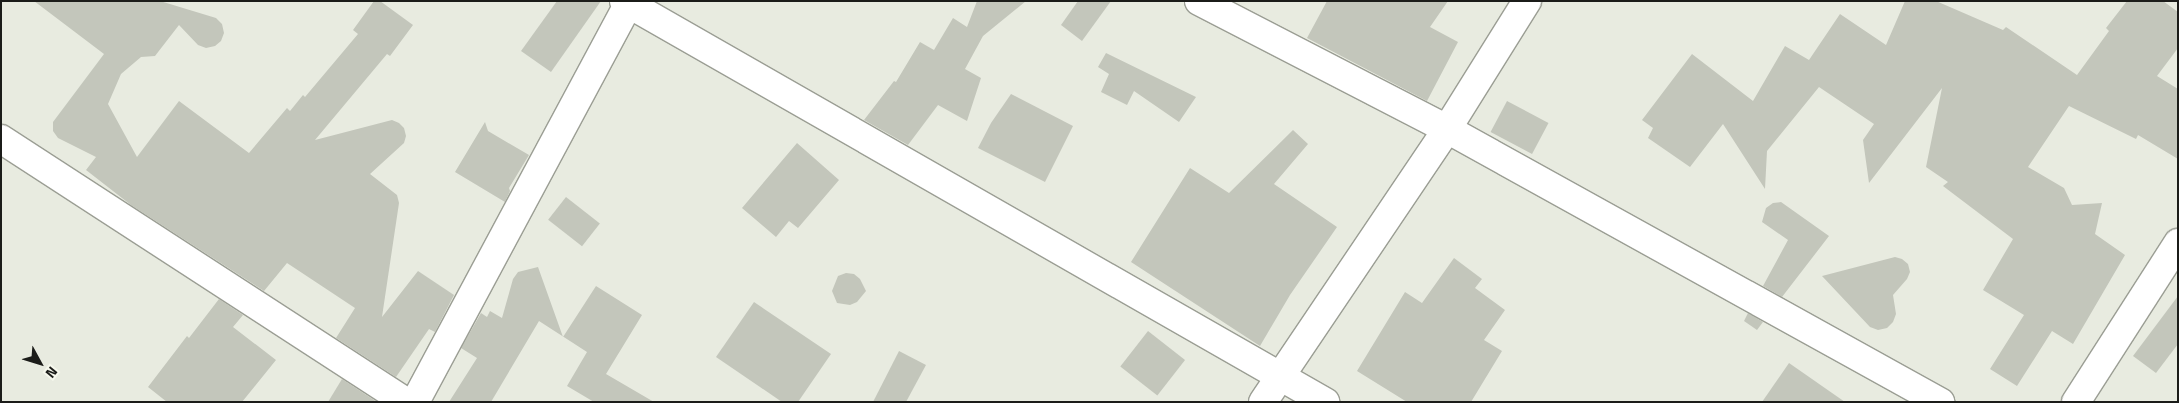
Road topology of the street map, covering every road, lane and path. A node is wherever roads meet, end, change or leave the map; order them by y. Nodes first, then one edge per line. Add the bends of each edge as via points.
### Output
1 (1199, 1) edge
2 (1527, 1) edge
3 (628, 2) edge
4 (1447, 129) junction
5 (1, 138) edge
6 (2178, 243) edge
7 (1279, 378) junction
8 (406, 402) edge
9 (415, 402) edge
10 (1262, 402) edge
11 (1325, 402) edge
12 (1940, 402) edge
13 (2076, 402) edge

1 - 4 street
2 - 4 street
3 - 7 street
3 - 9 street
4 - 7 street
4 - 12 street
5 - 8 street
6 - 13 street
7 - 10 street
7 - 11 street

